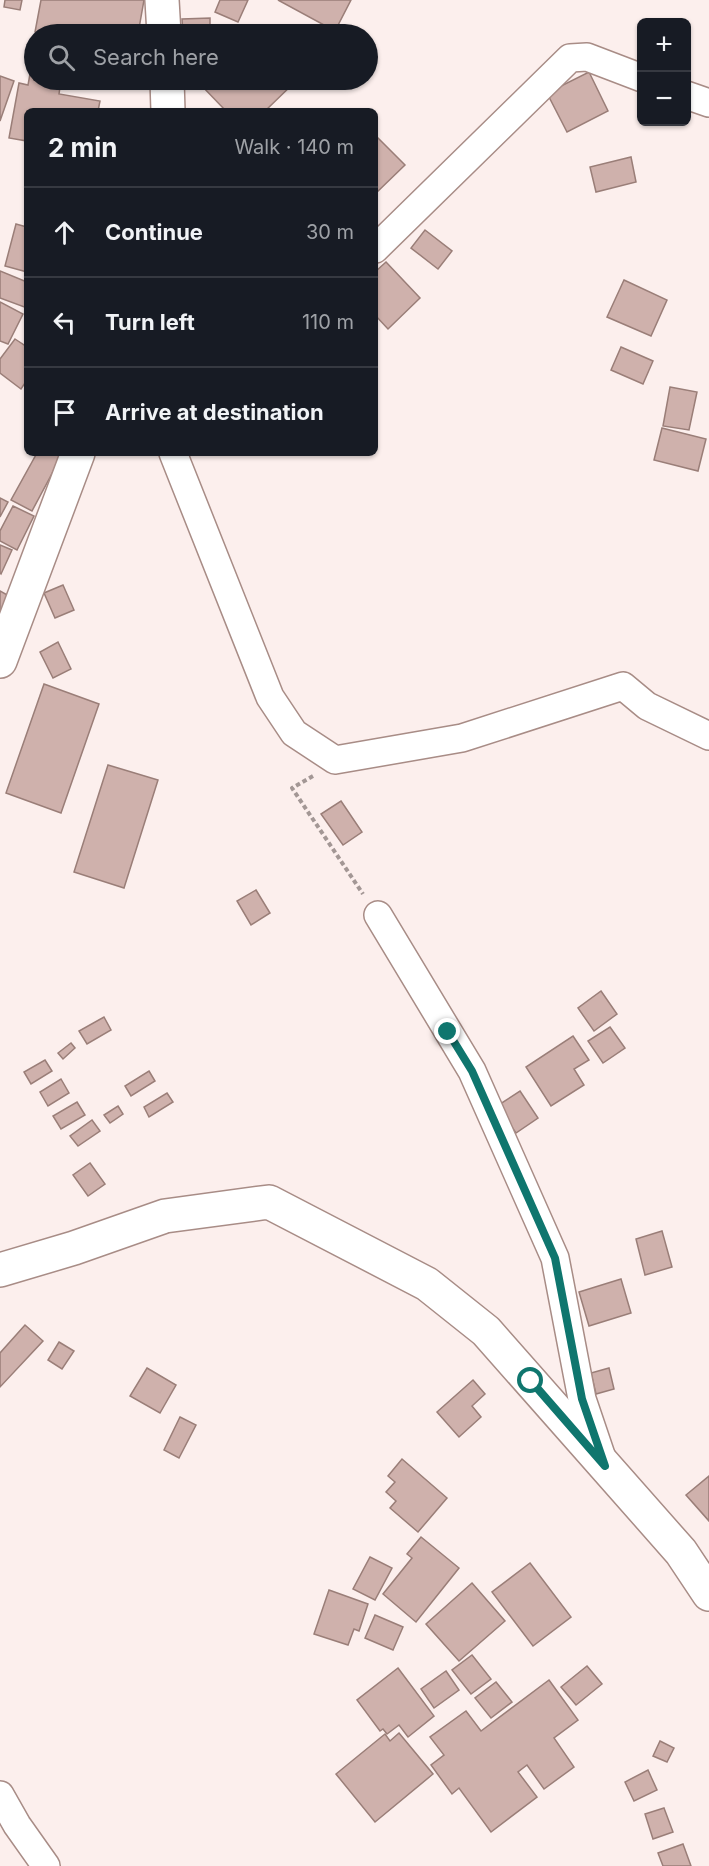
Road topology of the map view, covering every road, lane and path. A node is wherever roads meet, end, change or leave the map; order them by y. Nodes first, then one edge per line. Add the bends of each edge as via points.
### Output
1 (162, 0) edge
2 (163, 24) edge
3 (637, 76) edge
4 (167, 90) edge
5 (691, 97) edge
6 (709, 104) edge
7 (168, 108) edge
8 (378, 246) edge
9 (77, 456) edge
10 (174, 456) edge
11 (0, 661) edge
12 (294, 733) junction
13 (709, 736) edge
14 (378, 915) joint
15 (0, 1270) edge
16 (605, 1466) junction
17 (709, 1594) edge
18 (0, 1795) edge
19 (46, 1866) edge

1 - 2 street
3 - 8 street via 587,57 570,58
4 - 7 street
5 - 6 street
9 - 11 street
10 - 12 street via 270,697
12 - 13 street via 335,760 462,738 623,686 647,706
12 - 14 path via 315,775 292,789
14 - 16 street via 472,1071 555,1258 582,1399
15 - 16 street via 165,1216 269,1202 427,1284 486,1330
16 - 17 street via 681,1552
18 - 19 street

